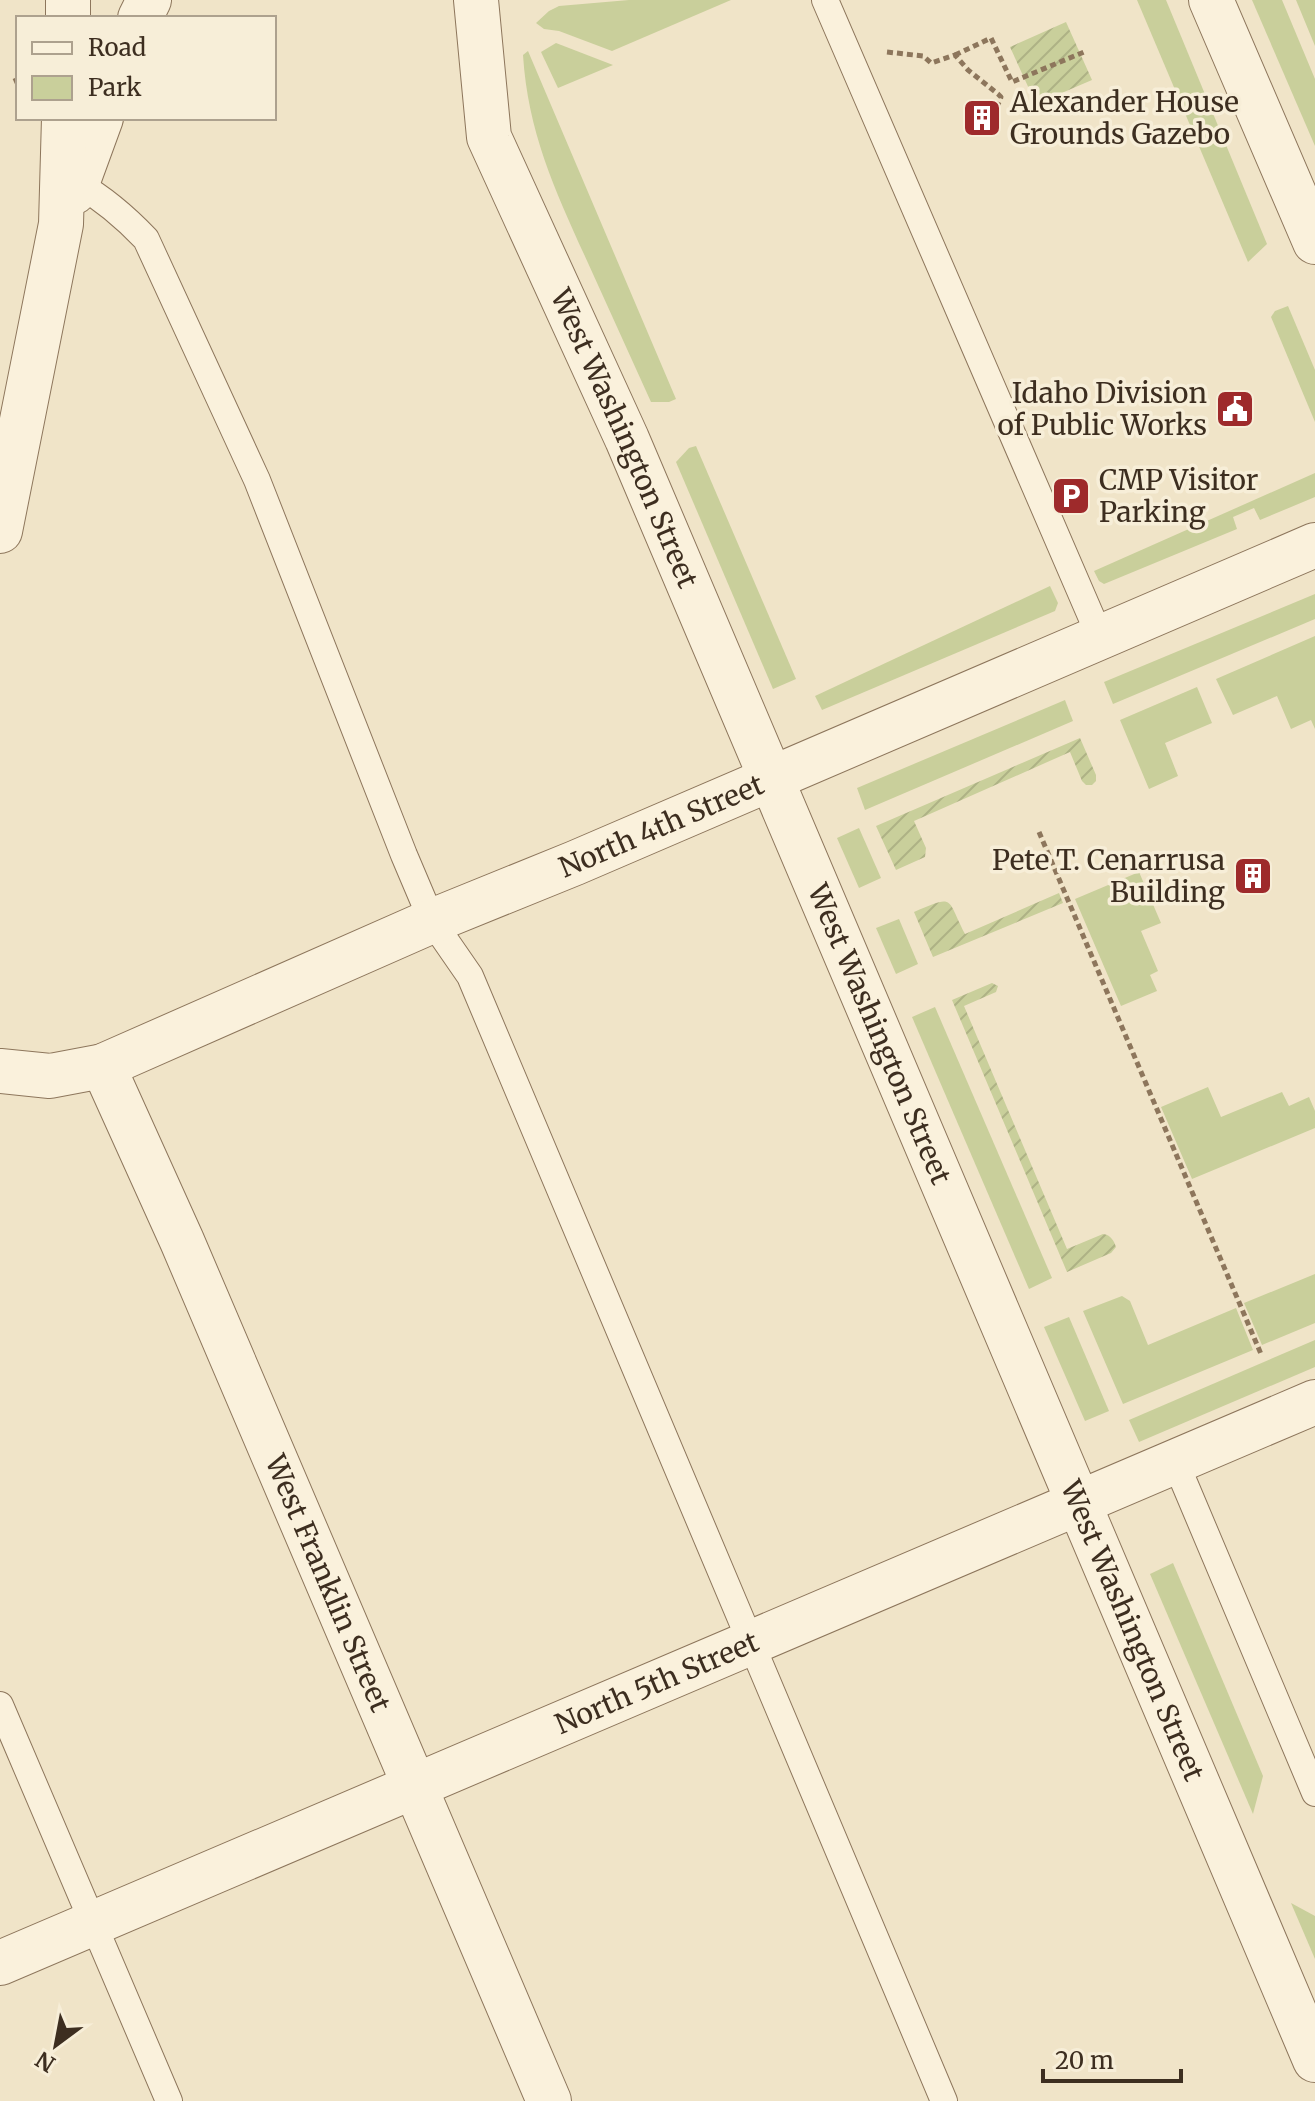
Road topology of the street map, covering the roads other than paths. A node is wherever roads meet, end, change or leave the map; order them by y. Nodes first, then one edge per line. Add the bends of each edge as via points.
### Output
1 (476, 0) edge
2 (825, 0) edge
3 (1211, 0) edge
4 (64, 120) edge
5 (100, 120) edge
6 (78, 184) junction
7 (61, 224) junction
8 (1315, 242) edge
9 (0, 531) edge
10 (1315, 545) edge
11 (1100, 637) junction
12 (772, 778) junction
13 (432, 921) junction
14 (103, 1066) junction
15 (0, 1071) edge
16 (1315, 1402) edge
17 (1175, 1461) junction
18 (1078, 1503) junction
19 (750, 1643) junction
20 (0, 1705) edge
21 (415, 1786) junction
22 (1315, 1793) edge
23 (93, 1923) junction
24 (0, 1963) edge
25 (1315, 2060) edge
26 (169, 2101) edge
27 (549, 2101) edge
28 (944, 2101) edge

1 - 12 street, West Washington Street via 489,137 627,439
2 - 11 lane
3 - 8 street
4 - 7 street
5 - 6 street
6 - 7 street
6 - 13 lane via 127,219 146,239 164,274 257,480
7 - 9 street
10 - 11 street, North 4th Street
11 - 12 street, North 4th Street
12 - 13 street, North 4th Street
12 - 18 street, West Washington Street
13 - 14 street, North 4th Street
13 - 19 lane via 470,976
14 - 15 street, North 4th Street via 50,1076
14 - 21 street, West Franklin Street
16 - 17 street, North 5th Street
17 - 18 street, North 5th Street
17 - 22 lane
18 - 19 street, North 5th Street
18 - 25 street, West Washington Street
19 - 21 street, North 5th Street
19 - 28 lane
20 - 23 lane
21 - 23 street, North 5th Street
21 - 27 street, West Franklin Street
23 - 24 street, North 5th Street
23 - 26 lane

